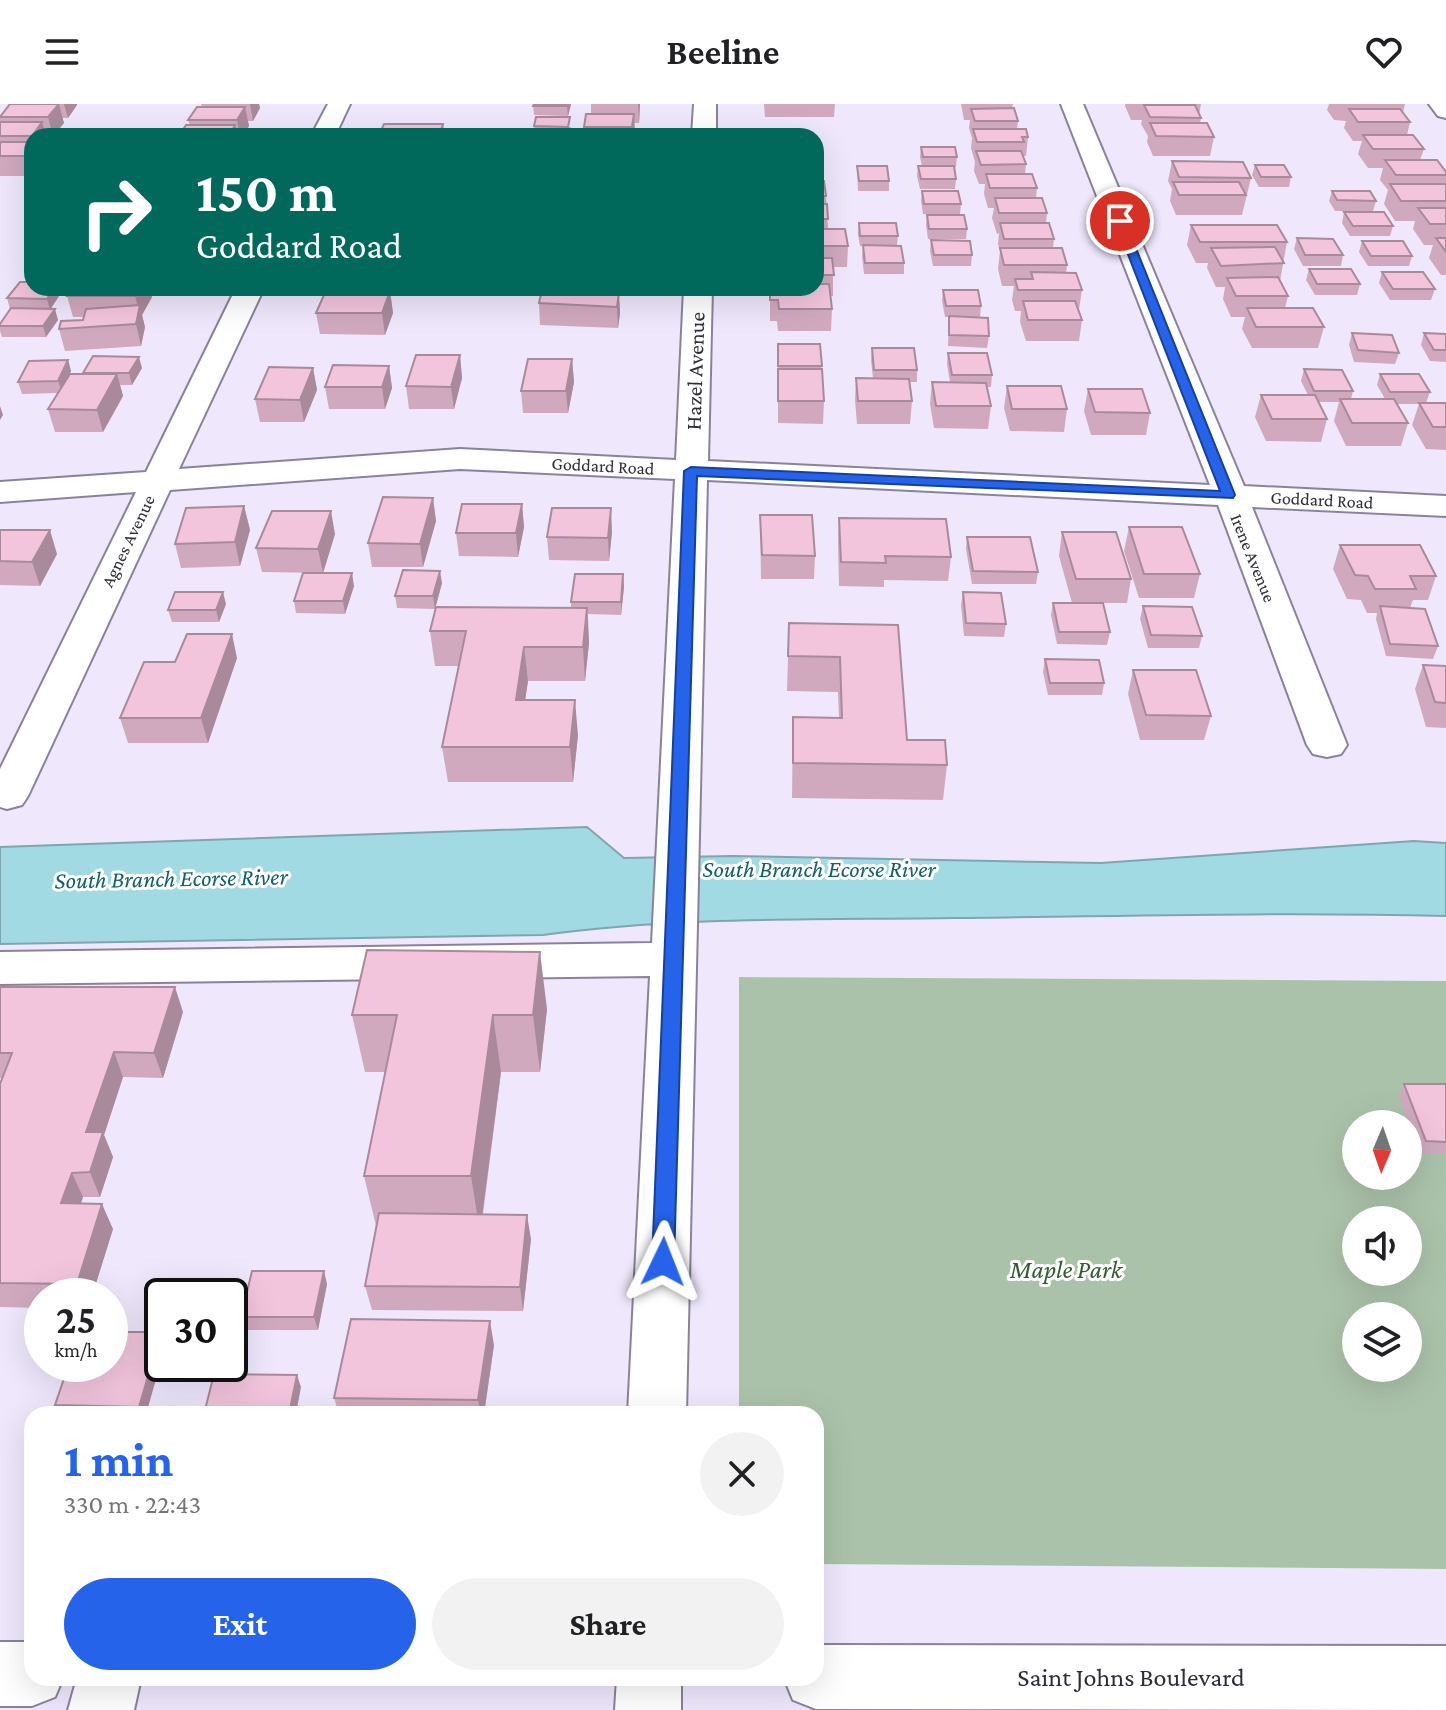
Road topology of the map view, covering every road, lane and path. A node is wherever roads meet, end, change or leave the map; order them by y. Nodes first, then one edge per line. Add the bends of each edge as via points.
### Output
1 (339, 104) edge
2 (705, 104) edge
3 (1072, 104) edge
4 (1440, 104) edge
5 (1446, 111) edge
6 (327, 128) edge
7 (704, 128) edge
8 (246, 296) edge
9 (698, 296) edge
10 (691, 471) junction
11 (157, 480) junction
12 (0, 492) edge
13 (1228, 495) junction
14 (1446, 506) edge
15 (1327, 745) dead end
16 (7, 796) dead end
17 (674, 939) junction
18 (0, 968) edge
19 (657, 1406) edge
20 (0, 1674) edge
21 (24, 1674) edge
22 (824, 1677) edge
23 (1446, 1678) edge
24 (107, 1686) edge
25 (649, 1686) edge
26 (101, 1710) edge
27 (648, 1710) edge

1 - 6 street
2 - 7 street
3 - 13 street, Irene Avenue
4 - 5 street
8 - 11 street, Agnes Avenue
9 - 10 street, Hazel Avenue
10 - 11 street, Goddard Road via 460,459
10 - 13 street, Goddard Road
10 - 17 street, Hazel Avenue
11 - 12 street, Goddard Road
11 - 16 street, Agnes Avenue
13 - 14 street, Goddard Road
13 - 15 street, Irene Avenue
17 - 18 street
17 - 19 street, Hazel Avenue
20 - 21 street
22 - 23 street, Saint Johns Boulevard
24 - 26 street
25 - 27 street

